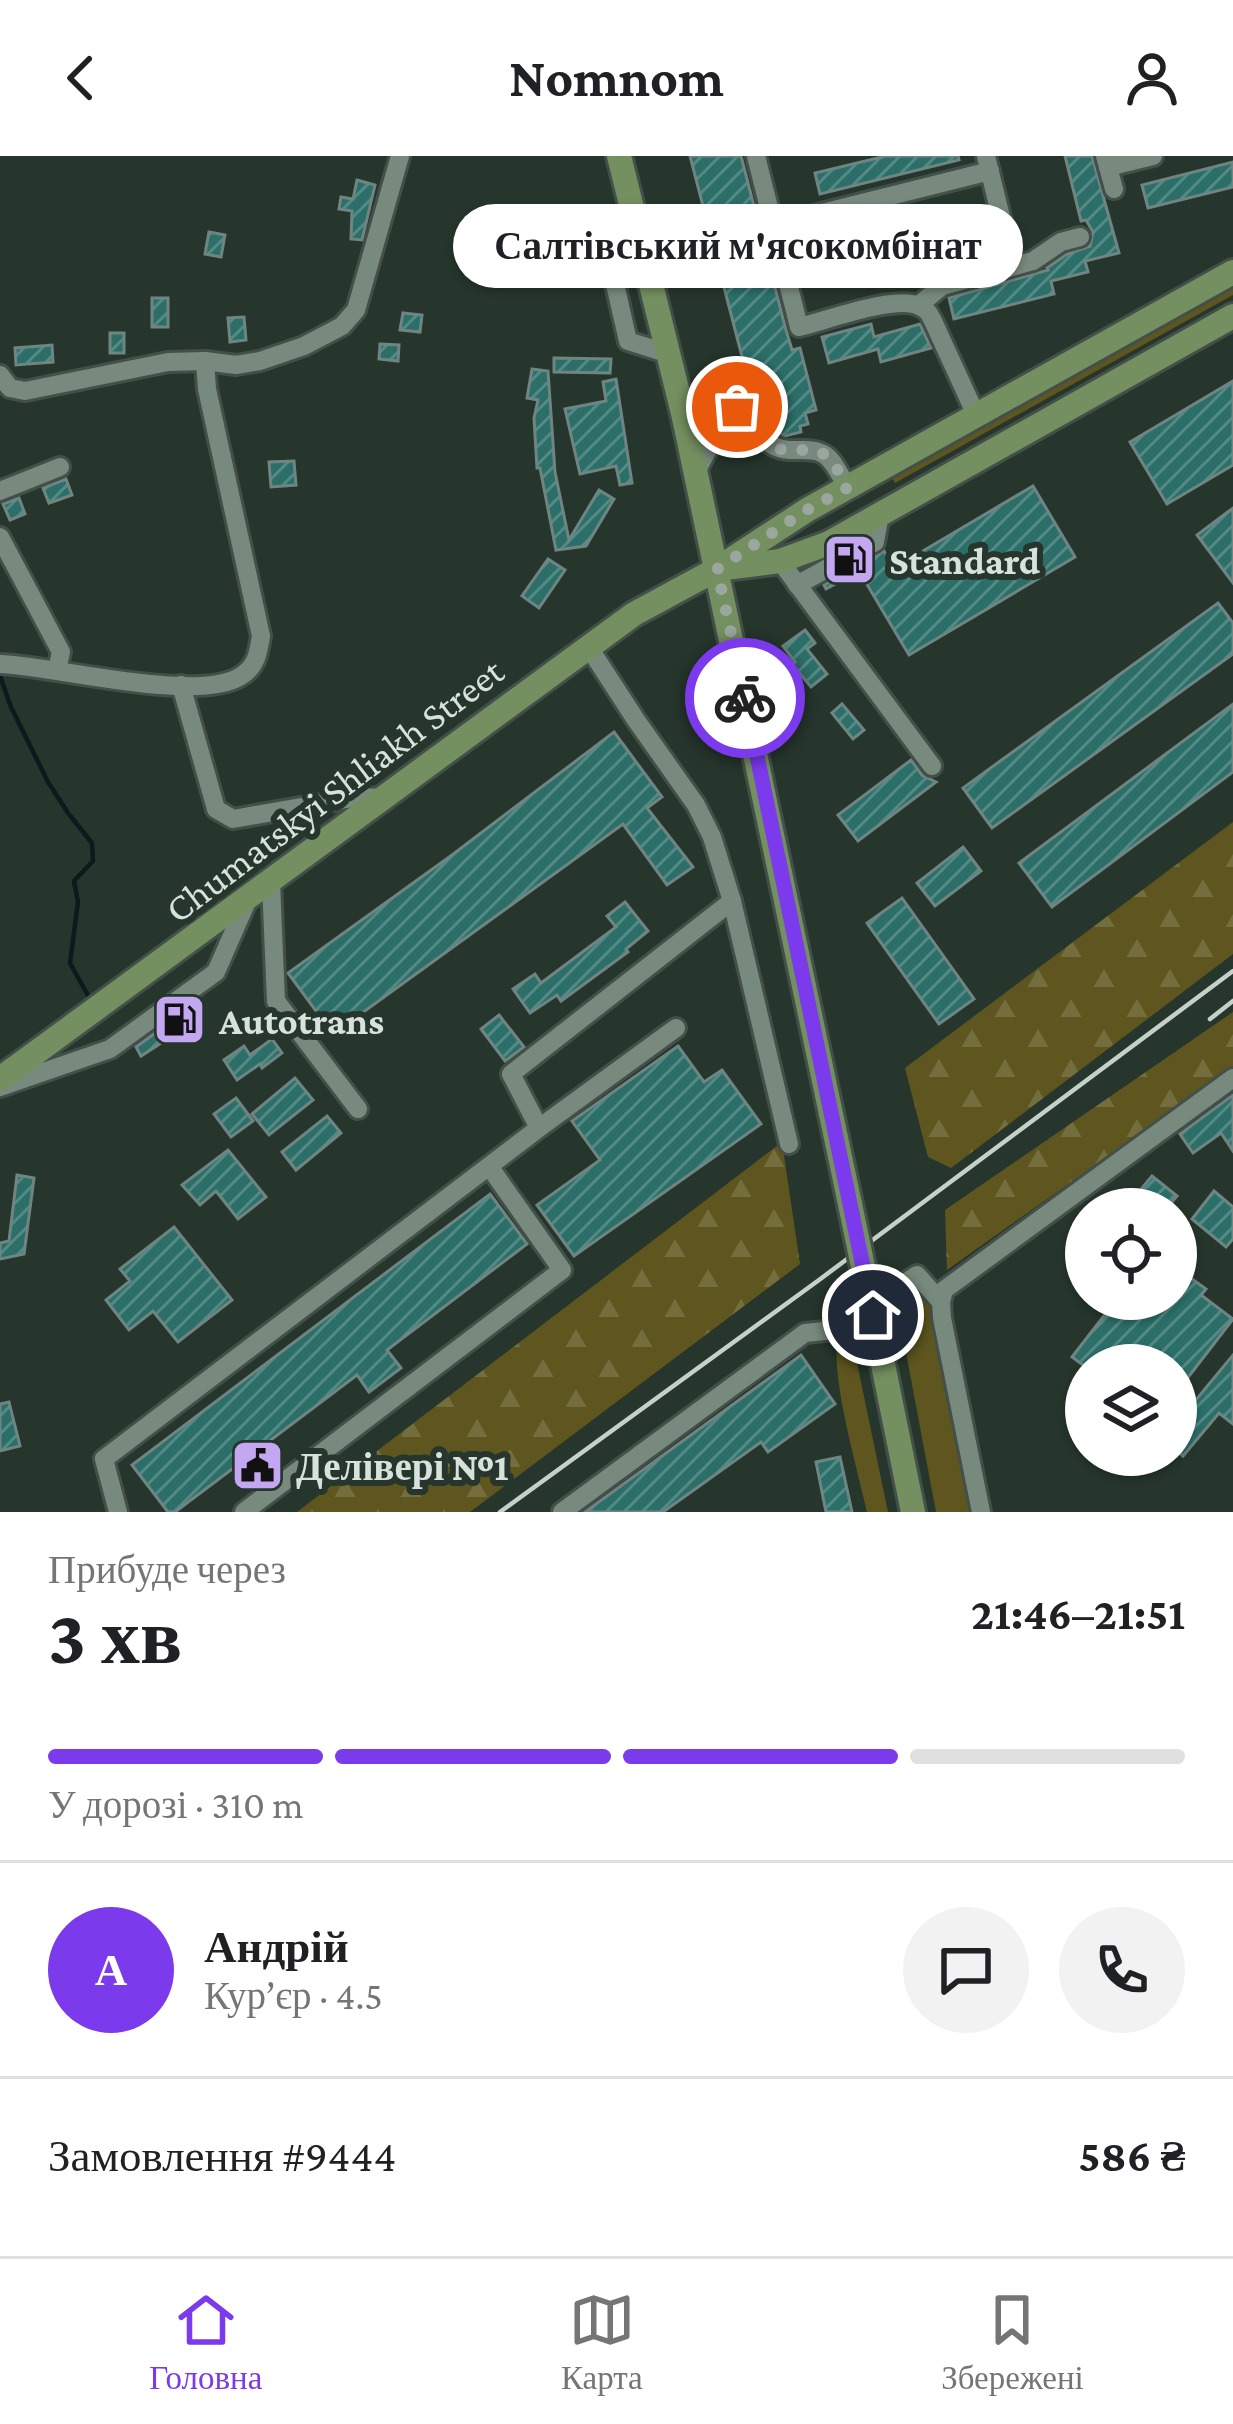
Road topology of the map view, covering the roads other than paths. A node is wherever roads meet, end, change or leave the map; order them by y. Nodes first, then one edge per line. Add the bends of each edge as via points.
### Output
1 (400, 156) edge
2 (619, 156) edge
3 (756, 156) edge
4 (1153, 156) edge
5 (1107, 161) edge
6 (988, 164) edge
7 (1114, 189) dead end
8 (774, 225) junction
9 (636, 226) junction
10 (1079, 237) dead end
11 (1013, 266) junction
12 (1233, 272) edge
13 (919, 305) junction
14 (1233, 316) edge
15 (669, 354) junction
16 (206, 361) junction
17 (0, 375) edge
18 (976, 416) junction
19 (60, 467) dead end
20 (696, 472) junction
21 (854, 484) junction
22 (0, 490) edge
23 (880, 514) junction
24 (0, 537) edge
25 (780, 561) junction
26 (717, 569) junction
27 (797, 585) junction
28 (588, 646) junction
29 (0, 664) edge
30 (57, 670) junction
31 (182, 686) junction
32 (932, 766) dead end
33 (385, 798) junction
34 (271, 883) junction
35 (248, 899) junction
36 (733, 901) junction
37 (676, 1028) dead end
38 (1233, 1078) edge
39 (0, 1083) edge
40 (358, 1109) dead end
41 (539, 1128) junction
42 (789, 1144) dead end
43 (488, 1166) junction
44 (941, 1302) junction
45 (118, 1512) edge
46 (244, 1512) edge
47 (562, 1512) edge
48 (913, 1512) edge
49 (980, 1512) edge

1 - 16 street via 356,310 342,326 260,361
2 - 9 main road
3 - 8 street
4 - 5 street
5 - 7 street
6 - 8 street
6 - 11 street
8 - 13 street via 799,327
9 - 15 main road
9 - 15 street via 612,271 628,340
10 - 11 street
11 - 13 street via 942,286
12 - 18 main road, Chumatskyi Shliakh Street
13 - 18 street
14 - 23 main road, Chumatskyi Shliakh Street
15 - 20 main road
16 - 17 street via 25,391
16 - 31 street via 261,636 245,674
18 - 21 main road, Chumatskyi Shliakh Street
19 - 22 street
20 - 21 street via 737,407 773,446 826,455
20 - 26 main road
21 - 23 main road
21 - 26 main road, Chumatskyi Shliakh Street
23 - 25 main road, Chumatskyi Shliakh Street
23 - 27 street via 875,542
24 - 30 street via 61,652
25 - 26 main road, Chumatskyi Shliakh Street
25 - 27 street
26 - 28 main road, Chumatskyi Shliakh Street
26 - 48 main road, bridge
27 - 32 street
28 - 33 main road, Chumatskyi Shliakh Street
28 - 36 street via 696,805
29 - 30 street
30 - 31 street
31 - 33 street via 216,809 233,819
33 - 34 main road, Chumatskyi Shliakh Street
34 - 35 main road, Chumatskyi Shliakh Street
34 - 40 street via 276,1001
35 - 39 main road, Chumatskyi Shliakh Street
35 - 39 street via 216,972 110,1049
36 - 41 street via 511,1074
36 - 42 street
37 - 41 street
38 - 44 street via 944,1290
41 - 43 street
43 - 45 street via 104,1459
43 - 46 street via 562,1270
44 - 47 street via 917,1275 834,1330 805,1333
44 - 49 street

